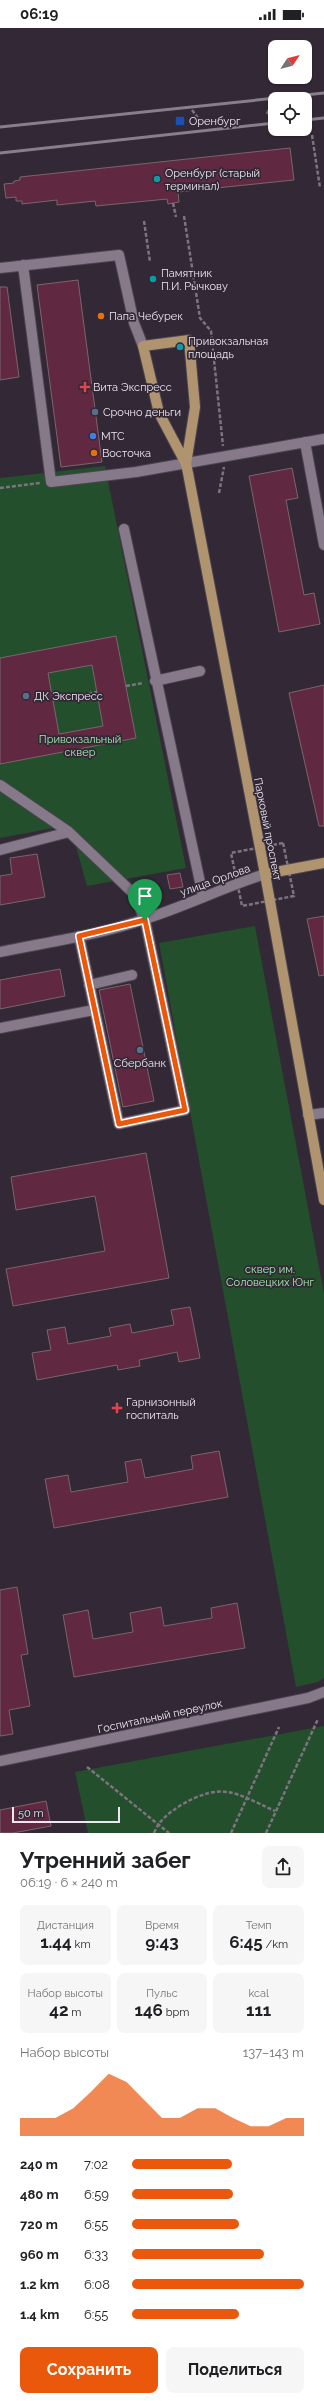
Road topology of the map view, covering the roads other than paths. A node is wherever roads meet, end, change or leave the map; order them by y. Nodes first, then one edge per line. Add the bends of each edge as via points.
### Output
1 (23, 265) junction
2 (0, 268) edge
3 (143, 346) junction
4 (324, 439) edge
5 (305, 442) junction
6 (186, 464) junction
7 (124, 529) dead end
8 (324, 545) edge
9 (200, 671) dead end
10 (155, 681) junction
11 (0, 785) edge
12 (69, 832) junction
13 (0, 850) edge
14 (324, 863) edge
15 (265, 874) junction
16 (203, 896) junction
17 (145, 920) junction
18 (79, 936) junction
19 (0, 952) edge
20 (132, 975) dead end
21 (89, 984) junction
22 (94, 1010) junction
23 (0, 1028) edge
24 (324, 1112) edge
25 (308, 1115) junction
26 (324, 1200) edge
27 (324, 1692) edge
28 (0, 1761) edge

1 - 2 street
1 - 3 street via 120,255 134,323
1 - 6 street via 51,482
3 - 6 main road, Парковый проспект via 160,413
3 - 6 main road, Парковый проспект via 189,340 196,407
4 - 5 street
5 - 6 street
5 - 8 street
6 - 15 main road, Парковый проспект
7 - 10 street
9 - 10 street
10 - 16 street
11 - 12 street
12 - 13 street
12 - 17 street via 134,894
14 - 15 main road, улица Орлова
15 - 16 street, улица Орлова
15 - 25 main road, Парковый проспект
16 - 17 street, улица Орлова
17 - 18 street, улица Орлова
17 - 22 street via 185,1110 119,1124
18 - 19 street, улица Орлова
18 - 21 street
20 - 21 street
21 - 22 street
22 - 23 street
24 - 25 street
25 - 26 main road, Парковый проспект
27 - 28 street, Госпитальный переулок via 308,1698

